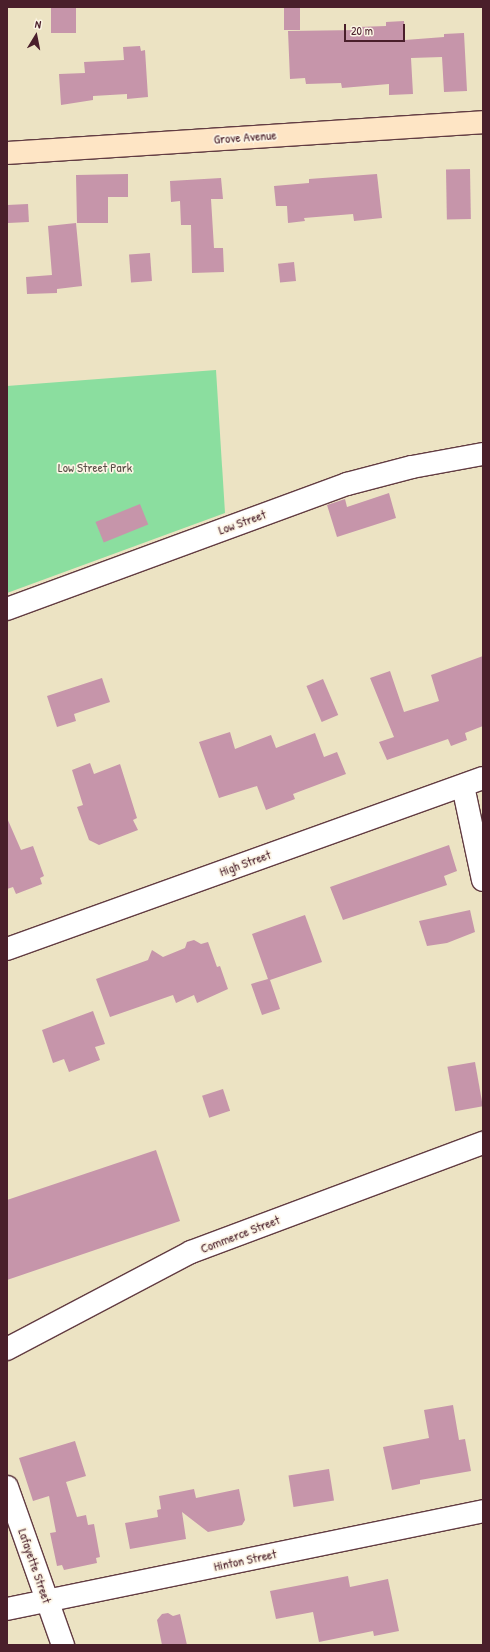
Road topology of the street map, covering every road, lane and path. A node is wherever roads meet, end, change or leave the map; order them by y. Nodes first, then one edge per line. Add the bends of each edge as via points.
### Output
1 (483, 122) edge
2 (7, 153) edge
3 (483, 454) edge
4 (7, 609) edge
5 (473, 782) edge
6 (483, 880) edge
7 (7, 949) edge
8 (483, 1143) edge
9 (7, 1349) edge
10 (7, 1487) edge
11 (483, 1511) edge
12 (47, 1601) junction
13 (7, 1609) edge
14 (63, 1645) edge

1 - 2 main road, Grove Avenue
3 - 4 street, Low Street via 412,467 347,484
5 - 6 street
5 - 7 street, High Street
8 - 9 street, Commerce Street via 191,1252
10 - 12 street, Lafayette Street
11 - 12 street, Hinton Street
12 - 13 street, Hinton Street
12 - 14 street, Lafayette Street

